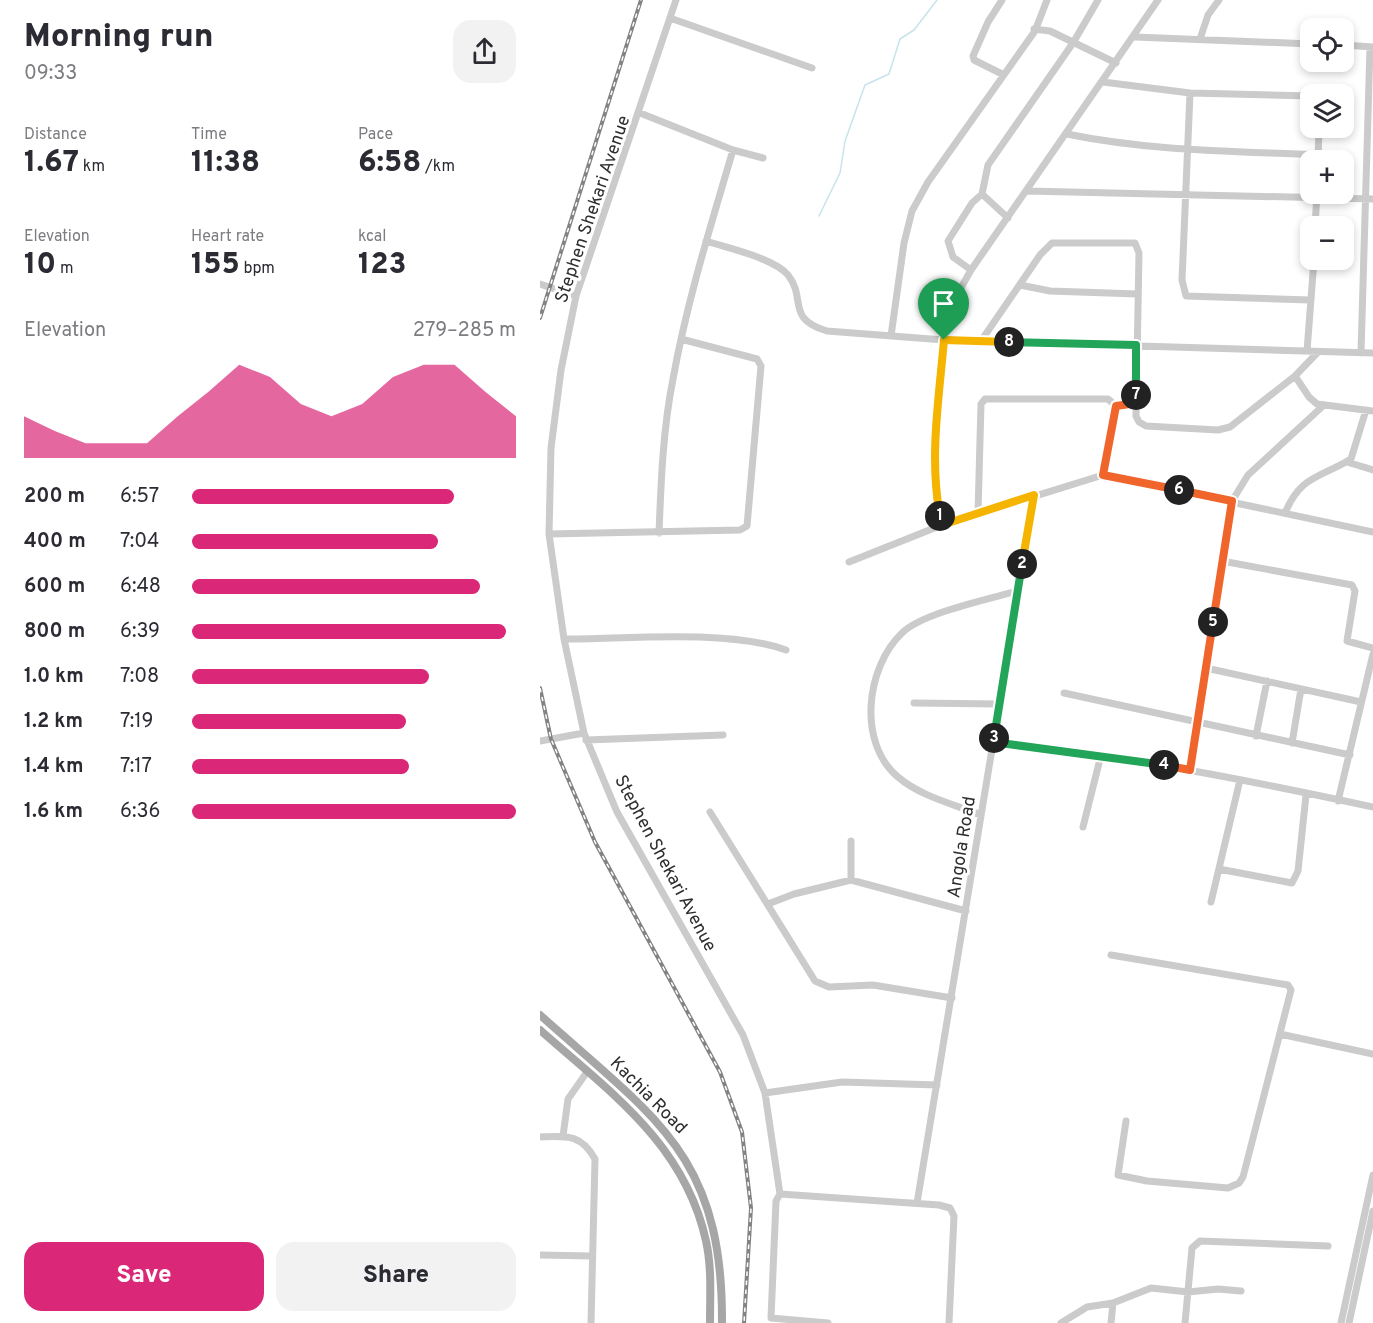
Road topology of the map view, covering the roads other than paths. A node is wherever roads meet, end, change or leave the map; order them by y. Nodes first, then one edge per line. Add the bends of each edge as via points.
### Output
1 (676, 0) edge
2 (1002, 0) edge
3 (1047, 0) edge
4 (1098, 0) edge
5 (1158, 0) edge
6 (1220, 0) edge
7 (670, 18) junction
8 (1034, 29) junction
9 (1135, 37) junction
10 (1200, 39) junction
11 (1073, 43) junction
12 (1300, 44) edge
13 (1354, 46) edge
14 (1371, 47) edge
15 (1116, 63) junction
16 (812, 68) dead end
17 (1002, 74) junction
18 (1103, 82) junction
19 (1190, 93) junction
20 (1300, 96) edge
21 (640, 113) junction
22 (1067, 134) junction
23 (1187, 149) junction
24 (733, 150) junction
25 (1300, 157) edge
26 (763, 158) dead end
27 (1027, 191) junction
28 (982, 194) junction
29 (1185, 195) junction
30 (1300, 196) edge
31 (1354, 198) edge
32 (1369, 199) edge
33 (1008, 218) junction
34 (706, 241) junction
35 (971, 270) junction
36 (1313, 270) edge
37 (540, 284) edge
38 (1020, 285) junction
39 (1137, 294) junction
40 (576, 296) junction
41 (1310, 300) junction
42 (891, 336) junction
43 (681, 339) junction
44 (944, 340) junction
45 (981, 341) junction
46 (1136, 345) junction
47 (1307, 351) junction
48 (1318, 352) junction
49 (1361, 353) junction
50 (1373, 354) edge
51 (1295, 376) junction
52 (1136, 403) junction
53 (1324, 405) junction
54 (1116, 406) junction
55 (1369, 411) edge
56 (1347, 462) junction
57 (1373, 470) edge
58 (1103, 475) junction
59 (1034, 495) junction
60 (1232, 501) junction
61 (978, 513) junction
62 (1285, 513) junction
63 (942, 525) junction
64 (1373, 532) edge
65 (659, 533) junction
66 (549, 534) junction
67 (1222, 561) junction
68 (849, 562) dead end
69 (1017, 591) junction
70 (564, 639) junction
71 (1373, 648) edge
72 (786, 650) dead end
73 (1373, 654) edge
74 (1206, 668) junction
75 (1267, 681) junction
76 (1301, 689) junction
77 (1064, 693) dead end
78 (1361, 702) junction
79 (914, 703) dead end
80 (999, 704) junction
81 (1197, 723) junction
82 (723, 735) dead end
83 (585, 736) junction
84 (1256, 736) junction
85 (540, 741) edge
86 (993, 742) junction
87 (1292, 743) junction
88 (1101, 755) junction
89 (1350, 755) junction
90 (1190, 770) junction
91 (1240, 780) junction
92 (1306, 795) junction
93 (1338, 801) junction
94 (1373, 807) edge
95 (1373, 811) edge
96 (710, 812) dead end
97 (981, 815) junction
98 (1083, 827) dead end
99 (851, 841) dead end
100 (1219, 869) junction
101 (851, 880) junction
102 (1211, 902) dead end
103 (768, 904) junction
104 (966, 911) junction
105 (1111, 955) dead end
106 (952, 998) junction
107 (540, 1015) edge
108 (540, 1030) edge
109 (1280, 1034) junction
110 (1373, 1054) edge
111 (587, 1072) junction
112 (937, 1085) junction
113 (765, 1093) junction
114 (1126, 1121) dead end
115 (540, 1137) edge
116 (563, 1137) junction
117 (1373, 1175) edge
118 (780, 1194) junction
119 (917, 1203) junction
120 (1373, 1211) edge
121 (1328, 1246) dead end
122 (540, 1255) edge
123 (592, 1256) junction
124 (1241, 1291) dead end
125 (1188, 1292) junction
126 (1113, 1303) junction
127 (591, 1323) edge
128 (710, 1323) edge
129 (722, 1323) edge
130 (828, 1323) edge
131 (949, 1323) edge
132 (1061, 1323) edge
133 (1111, 1323) edge
134 (1185, 1323) edge
135 (1341, 1323) edge
136 (1349, 1323) edge

1 - 7 street, Stephen Shekari Avenue
2 - 17 street via 973,56
3 - 8 street
4 - 11 street
5 - 9 street
6 - 10 street via 1208,15
7 - 16 street
7 - 21 street, Stephen Shekari Avenue
8 - 11 street
8 - 17 street
9 - 10 street
9 - 15 street
10 - 12 street
11 - 15 street
11 - 28 street via 988,165
13 - 14 street
14 - 32 street
15 - 18 street
17 - 42 street via 912,211
18 - 19 street
18 - 22 street
19 - 20 street
19 - 23 street
21 - 24 street
21 - 40 street, Stephen Shekari Avenue
22 - 23 street
22 - 27 street
23 - 25 street
23 - 29 street
24 - 26 street
24 - 34 street
27 - 29 street
27 - 33 street
28 - 33 street
28 - 35 street via 948,241 953,257
29 - 30 street
29 - 41 street via 1182,280 1186,296
31 - 32 street
32 - 49 street
33 - 35 street
34 - 42 street via 774,264 787,274 803,318 813,326 827,331
34 - 43 street
35 - 44 street via 953,302
36 - 41 street
37 - 40 street
38 - 39 street via 1050,291
38 - 39 street via 1052,243 1135,243 1139,253
38 - 45 street
39 - 46 street
40 - 66 street, Stephen Shekari Avenue via 551,448
41 - 47 street
42 - 44 street
43 - 65 street via 672,380
43 - 65 street via 757,359 761,366 748,520 740,530
44 - 45 street
44 - 63 street via 934,449
45 - 46 street
46 - 47 street
46 - 52 street
47 - 48 street
48 - 49 street
48 - 51 street
49 - 50 street
51 - 52 street via 1242,420 1218,430 1146,426 1139,422
51 - 53 street via 1313,401
52 - 54 street
53 - 55 street
53 - 60 street via 1248,475
54 - 58 street
54 - 61 street via 1108,399 985,399 981,404
55 - 56 street via 1353,456
56 - 57 street
56 - 62 street via 1301,485
58 - 59 street
58 - 60 street
59 - 61 street
59 - 69 street, Angola Road
60 - 62 street
60 - 67 street
61 - 63 street
62 - 64 street
63 - 68 street
65 - 66 street
66 - 70 street, Stephen Shekari Avenue
67 - 71 street via 1352,585 1355,591 1347,641
67 - 74 street
69 - 80 street, Angola Road
69 - 97 street via 957,608 903,631 887,651 872,693 872,728 890,770 934,797
70 - 72 street via 709,638 763,642
70 - 83 street, Stephen Shekari Avenue
73 - 78 street
74 - 75 street
74 - 81 street
75 - 76 street
75 - 84 street
76 - 78 street
76 - 87 street
77 - 81 street
78 - 89 street
79 - 80 street
80 - 86 street, Angola Road
81 - 84 street
81 - 90 street
82 - 83 street
83 - 85 street
83 - 113 street, Stephen Shekari Avenue via 617,812 743,1035
84 - 87 street
86 - 88 street
86 - 97 street, Angola Road
87 - 89 street
88 - 90 street
88 - 98 street
89 - 93 street
90 - 91 street
91 - 92 street
91 - 100 street
92 - 93 street
92 - 100 street via 1298,871 1292,883
93 - 94 street
93 - 95 street
96 - 103 street
97 - 104 street, Angola Road
99 - 101 street
100 - 102 street
101 - 103 street
101 - 104 street
103 - 106 street via 814,981 829,987 873,985
104 - 106 street, Angola Road
105 - 109 street via 1288,985 1291,990
106 - 112 street, Angola Road
107 - 129 main road, Kachia Road via 654,1118 688,1162 706,1200 715,1232 722,1282
108 - 111 main road, Kachia Road
109 - 110 street
109 - 114 street via 1244,1177 1236,1186 1147,1181 1118,1175
111 - 116 street via 568,1099
111 - 128 main road, Kachia Road via 657,1139 688,1185 706,1243
112 - 113 street via 842,1082
112 - 119 street, Angola Road
113 - 118 street, Stephen Shekari Avenue
115 - 116 street
116 - 123 street via 587,1145 595,1159
117 - 135 street
118 - 119 street
118 - 130 street, Stephen Shekari Avenue via 776,1201 771,1318
119 - 131 street via 939,1204 950,1208 954,1216
120 - 136 street
121 - 125 street via 1200,1240 1192,1248
122 - 123 street
123 - 127 street
124 - 125 street
125 - 126 street via 1151,1288
125 - 134 street
126 - 132 street via 1087,1306
126 - 133 street

